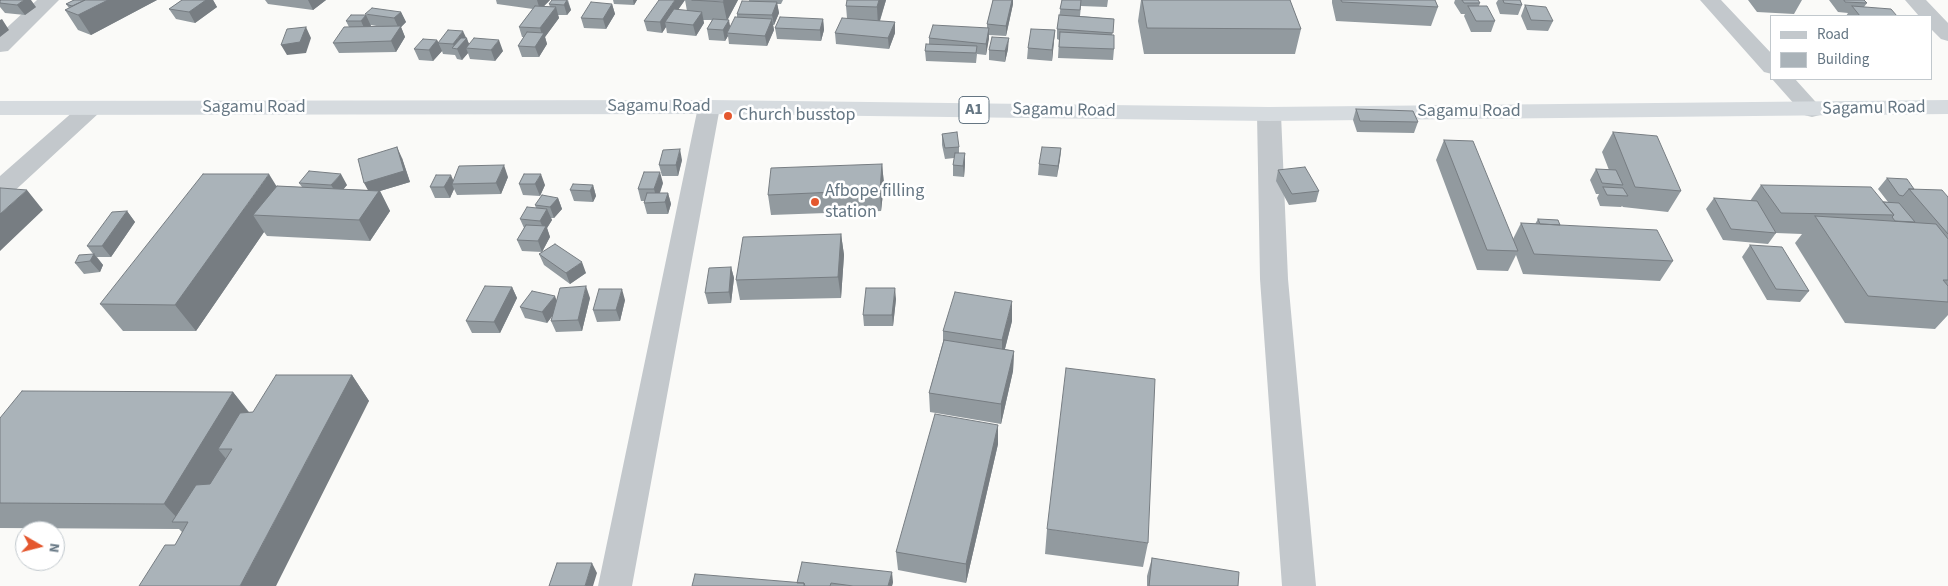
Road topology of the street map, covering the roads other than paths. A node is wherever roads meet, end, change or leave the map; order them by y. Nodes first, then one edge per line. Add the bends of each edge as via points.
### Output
1 (49, 0) edge
2 (1710, 0) edge
3 (1915, 0) edge
4 (1929, 15) edge
5 (1933, 19) edge
6 (1948, 35) edge
7 (0, 46) edge
8 (1770, 65) edge
9 (1784, 80) edge
10 (709, 107) junction
11 (1948, 107) edge
12 (0, 108) edge
13 (91, 108) junction
14 (1812, 110) junction
15 (1269, 114) junction
16 (0, 190) edge
17 (615, 586) edge
18 (1299, 586) edge

1 - 7 street
2 - 8 street
3 - 4 street
5 - 6 street
9 - 14 street
10 - 13 highway, Sagamu Road / A1
10 - 15 highway, Sagamu Road / A1
10 - 17 street
11 - 14 highway, Sagamu Road / A1
12 - 13 highway, Sagamu Road / A1
13 - 16 street
14 - 15 highway, Sagamu Road / A1
15 - 18 street via 1274,279

